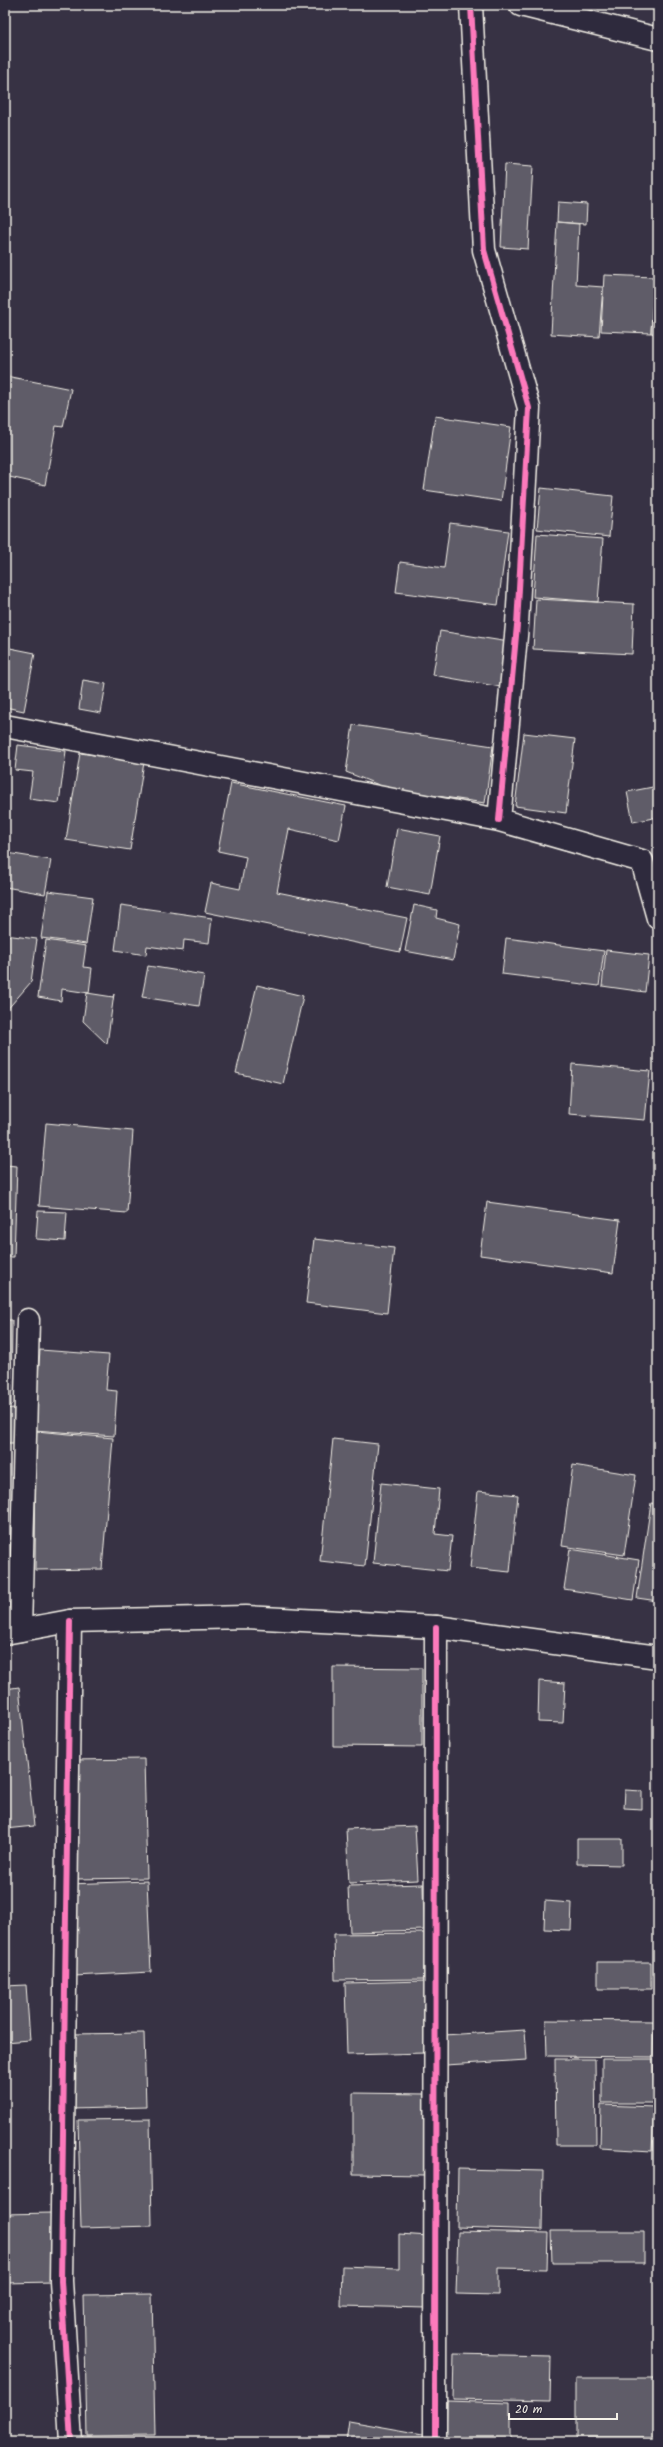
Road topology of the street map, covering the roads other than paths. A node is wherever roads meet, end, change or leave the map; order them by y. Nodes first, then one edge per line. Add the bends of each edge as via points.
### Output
1 (472, 5) edge
2 (521, 5) edge
3 (658, 38) edge
4 (5, 726) edge
5 (499, 820) junction
6 (658, 918) edge
7 (28, 1320) dead end
8 (70, 1621) junction
9 (436, 1627) junction
10 (13, 1632) edge
11 (658, 1657) edge
12 (71, 2442) edge
13 (435, 2442) edge

1 - 5 street via 484,250 529,408 517,625
2 - 3 street
4 - 5 street
5 - 6 street via 642,861
7 - 10 street
8 - 9 street via 246,1618
8 - 10 street
8 - 12 street via 61,2281
9 - 11 street
9 - 13 street

